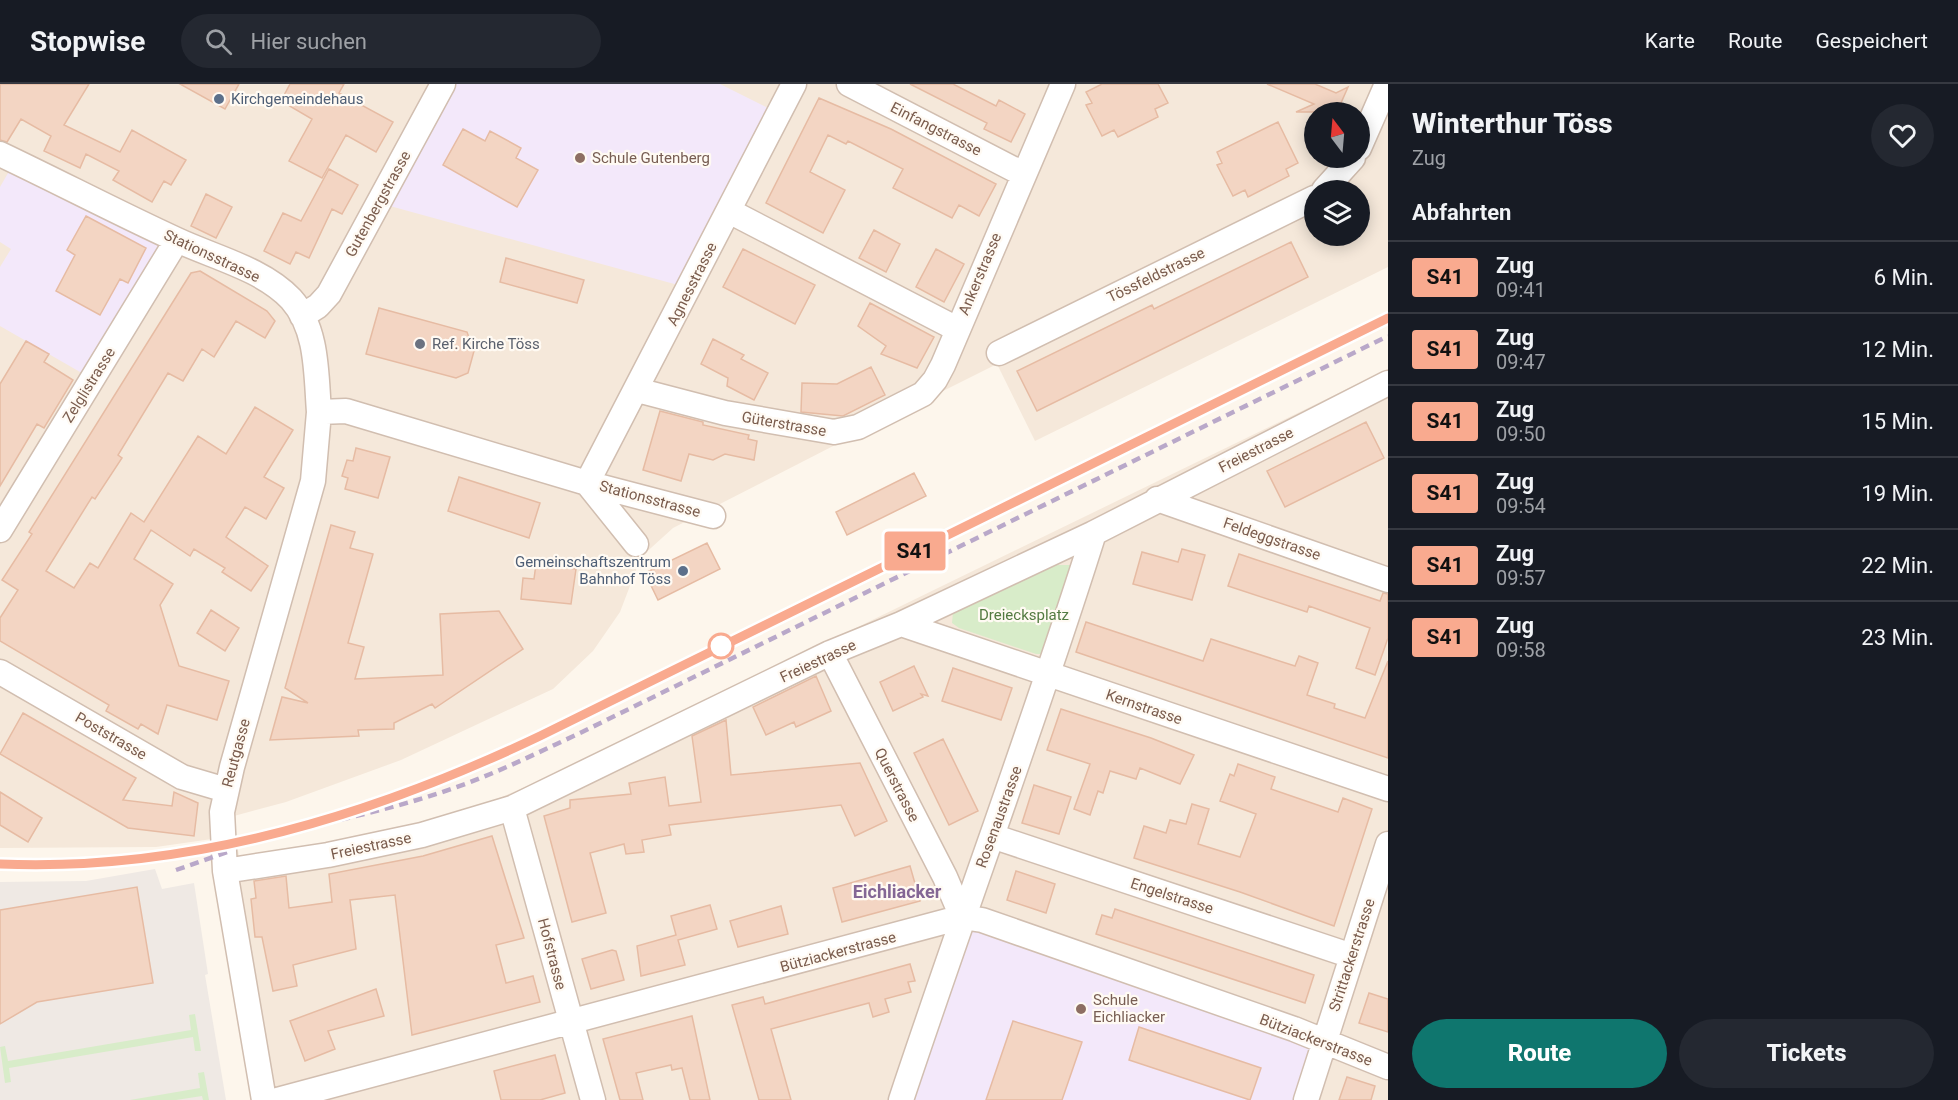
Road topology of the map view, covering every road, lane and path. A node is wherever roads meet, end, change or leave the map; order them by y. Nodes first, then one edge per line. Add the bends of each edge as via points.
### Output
1 (443, 84) edge
2 (794, 84) edge
3 (849, 84) edge
4 (1063, 84) edge
5 (1387, 84) edge
6 (1370, 123) edge
7 (0, 154) edge
8 (1344, 168) edge
9 (1023, 174) junction
10 (1333, 180) edge
11 (1304, 203) edge
12 (729, 211) junction
13 (177, 240) junction
14 (302, 316) junction
15 (957, 329) junction
16 (999, 352) dead end
17 (1388, 383) edge
18 (637, 390) junction
19 (319, 412) junction
20 (587, 483) junction
21 (1157, 499) junction
22 (712, 516) dead end
23 (0, 530) edge
24 (1094, 533) junction
25 (636, 544) dead end
26 (1388, 580) edge
27 (901, 624) junction
28 (830, 653) junction
29 (0, 672) edge
30 (1050, 675) junction
31 (1388, 789) edge
32 (226, 790) junction
33 (512, 808) junction
34 (992, 836) junction
35 (1388, 844) edge
36 (225, 871) junction
37 (962, 917) junction
38 (1352, 956) junction
39 (571, 1021) junction
40 (1324, 1043) junction
41 (1388, 1067) edge
42 (264, 1100) edge
43 (276, 1100) edge
44 (593, 1100) edge
45 (901, 1100) edge
46 (1306, 1100) edge

1 - 14 street, Gutenbergstrasse via 329,294
2 - 12 street, Agnesstrasse
3 - 9 street, Einfangstrasse
4 - 9 street, Ankerstrasse
5 - 6 street
7 - 13 street, Stationsstrasse
8 - 10 street
9 - 15 street, Ankerstrasse
11 - 16 street, Tössfeldstrasse
12 - 15 street, Ankerstrasse
12 - 18 street, Agnesstrasse
13 - 14 street, Stationsstrasse via 265,280 290,298
13 - 23 street, Zelglistrasse
14 - 19 street, Stationsstrasse via 315,357
15 - 18 street, Güterstrasse via 930,388 846,431 823,431 725,413
17 - 21 street, Freiestrasse
18 - 20 street, Agnesstrasse
19 - 20 street, Stationsstrasse via 346,411
19 - 32 street, Reutgasse via 313,481
20 - 22 street, Stationsstrasse
20 - 25 street, Stationsstrasse
21 - 24 street, Freiestrasse
21 - 26 street, Feldeggstrasse
24 - 27 street, Freiestrasse
24 - 30 street, Rosenaustrasse
27 - 28 street, Freiestrasse
27 - 30 street, Kernstrasse
28 - 33 street, Freiestrasse
28 - 37 street, Querstrasse
29 - 32 street, Poststrasse via 182,777
30 - 31 street, Kernstrasse
30 - 34 street, Rosenaustrasse
32 - 36 street, Reutgasse via 222,812
33 - 36 street, Freiestrasse via 422,835
33 - 39 street, Hofstrasse
34 - 37 street, Rosenaustrasse
34 - 38 street, Engelstrasse
35 - 38 street, Strittackerstrasse
36 - 42 street, Reutgasse
37 - 39 street, Bütziackerstrasse
37 - 40 street, Bütziackerstrasse via 982,920 1294,1029
37 - 45 street, Rosenaustrasse
38 - 40 street, Strittackerstrasse
39 - 43 street, Bütziackerstrasse
39 - 44 street, Hofstrasse
40 - 41 street, Bütziackerstrasse
40 - 46 street, Strittackerstrasse

